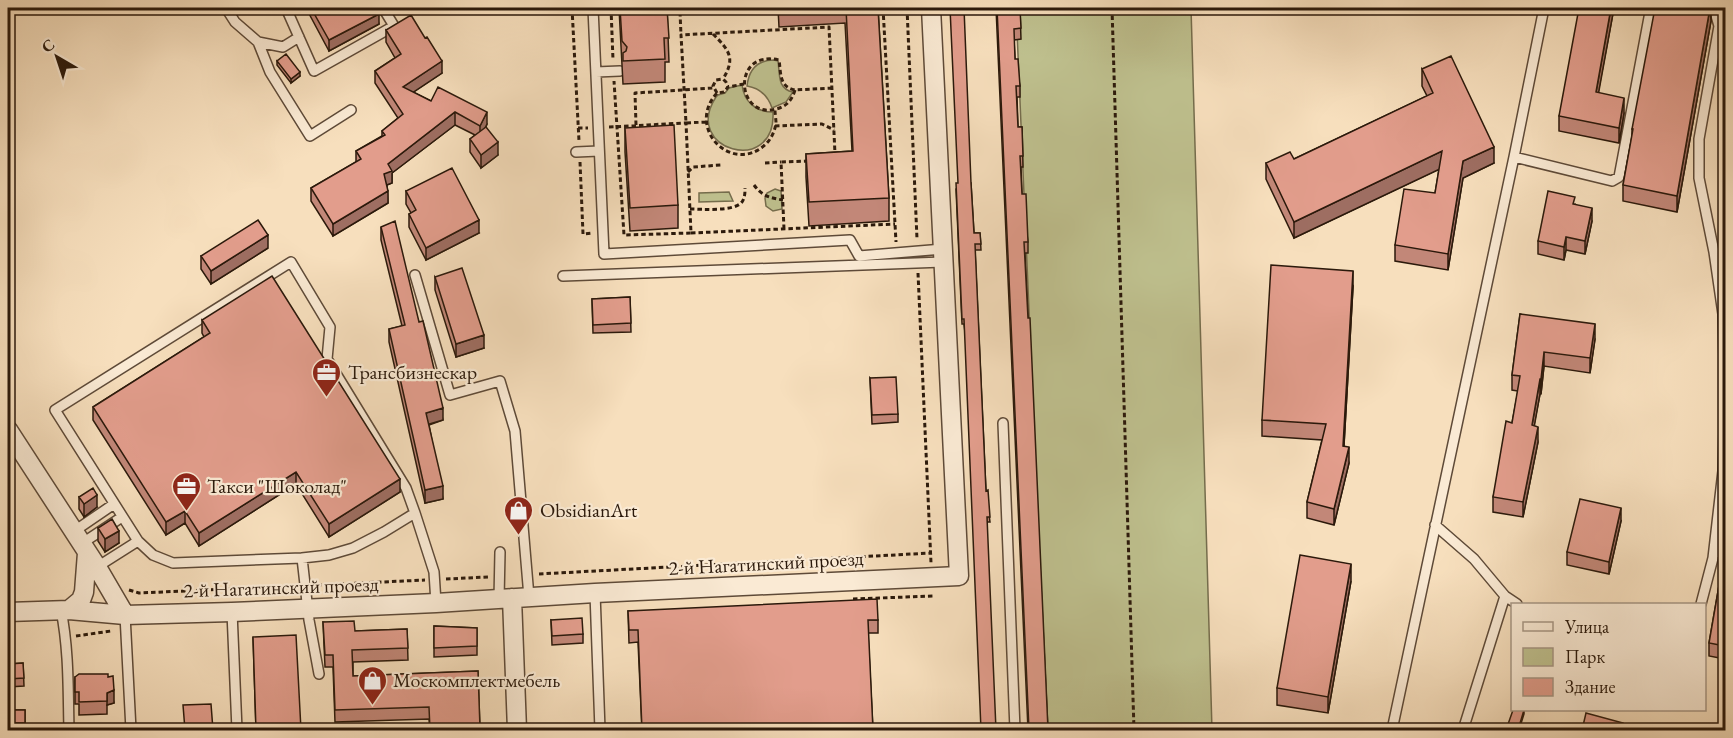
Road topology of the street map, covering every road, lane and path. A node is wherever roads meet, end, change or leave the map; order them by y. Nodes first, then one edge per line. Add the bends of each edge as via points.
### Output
1 (226, 8) edge
2 (286, 8) edge
3 (383, 8) edge
4 (573, 8) edge
5 (593, 8) edge
6 (883, 8) edge
7 (907, 8) edge
8 (931, 8) edge
9 (1112, 8) edge
10 (1544, 8) edge
11 (1653, 8) edge
12 (1714, 9) edge
13 (680, 12) dead end
14 (713, 34) junction
15 (681, 36) junction
16 (299, 37) junction
17 (258, 42) junction
18 (620, 71) dead end
19 (596, 72) junction
20 (723, 79) junction
21 (744, 84) junction
22 (728, 87) junction
23 (713, 88) junction
24 (832, 88) junction
25 (684, 90) junction
26 (795, 90) junction
27 (717, 93) junction
28 (351, 110) dead end
29 (775, 110) junction
30 (706, 122) junction
31 (686, 123) junction
32 (636, 125) junction
33 (618, 126) junction
34 (776, 126) junction
35 (598, 127) junction
36 (578, 128) junction
37 (834, 130) junction
38 (599, 151) junction
39 (578, 152) junction
40 (1514, 158) junction
41 (836, 160) edge
42 (814, 161) edge
43 (781, 162) junction
44 (765, 163) dead end
45 (721, 165) dead end
46 (688, 172) junction
47 (754, 185) dead end
48 (745, 188) dead end
49 (783, 200) junction
50 (690, 209) junction
51 (895, 224) junction
52 (784, 229) junction
53 (603, 233) junction
54 (691, 233) junction
55 (917, 251) junction
56 (897, 253) junction
57 (943, 255) junction
58 (918, 263) junction
59 (415, 275) dead end
60 (563, 276) dead end
61 (1003, 423) dead end
62 (8, 430) edge
63 (114, 504) junction
64 (415, 513) junction
65 (122, 517) junction
66 (1435, 525) junction
67 (138, 541) junction
68 (84, 549) junction
69 (1714, 549) junction
70 (500, 552) dead end
71 (1725, 557) edge
72 (302, 558) junction
73 (932, 578) junction
74 (595, 593) junction
75 (1506, 596) junction
76 (513, 598) junction
77 (850, 599) edge
78 (436, 603) junction
79 (1516, 603) edge
80 (1701, 603) edge
81 (308, 609) junction
82 (65, 610) junction
83 (8, 612) edge
84 (232, 612) junction
85 (126, 622) junction
86 (65, 638) junction
87 (319, 674) dead end
88 (128, 729) edge
89 (69, 730) edge
90 (237, 730) edge
91 (517, 730) edge
92 (600, 730) edge
93 (1015, 730) edge
94 (1134, 730) edge
95 (1392, 730) edge
96 (1463, 730) edge

1 - 17 lane via 235,22
2 - 16 lane
3 - 16 lane via 394,26 314,71
4 - 36 path
5 - 19 lane
6 - 51 path
7 - 55 path
8 - 57 street, 2-й Нагатинский проезд
9 - 94 path
10 - 40 lane
11 - 40 lane via 1619,177 1612,181
12 - 69 lane via 1719,26 1699,140 1699,178 1723,326 1723,471
13 - 15 path
14 - 15 path
14 - 20 path via 730,56 731,64
14 - 24 path via 829,27
15 - 25 path
16 - 17 lane via 283,47
17 - 28 lane via 270,72 310,136
18 - 19 lane
19 - 35 lane
20 - 22 path
20 - 23 path via 713,82
21 - 22 path
21 - 26 path via 754,63 773,58 779,60 782,82
21 - 29 path via 751,102 763,110
22 - 27 path
23 - 25 path
23 - 27 path
24 - 26 path
24 - 37 path
25 - 31 path
25 - 32 path via 635,93
26 - 29 path via 786,105
27 - 30 path via 710,102
29 - 34 path
30 - 31 path
30 - 34 path via 710,136 722,149 739,154 764,146
31 - 32 path
31 - 46 path
32 - 33 path
33 - 35 path
33 - 54 path via 624,235
34 - 37 path via 822,124
35 - 36 path
35 - 38 lane
36 - 39 path
37 - 41 path
38 - 39 lane
38 - 53 lane
39 - 53 path via 583,234
40 - 66 lane
42 - 43 path
43 - 44 path
43 - 49 path
45 - 46 path via 693,167
46 - 50 path
47 - 49 path via 765,197
48 - 50 path via 744,200 733,207
49 - 52 path
50 - 54 path
51 - 52 path
51 - 56 path
52 - 54 path
53 - 56 lane via 604,254 850,240 859,256
55 - 56 lane
55 - 57 lane
57 - 58 lane
57 - 73 street, 2-й Нагатинский проезд via 959,576
58 - 60 lane
58 - 73 path
59 - 76 lane via 450,395 500,381 515,431
61 - 93 lane
62 - 68 street
63 - 64 lane via 55,410 291,262 330,327 327,359 406,488
63 - 65 lane
63 - 68 lane
64 - 72 lane via 353,548
64 - 78 lane via 434,572
65 - 67 lane
65 - 68 lane
66 - 75 lane via 1474,559
66 - 95 lane
67 - 68 lane
67 - 72 lane via 153,555 173,563
68 - 82 street via 84,592 81,600
68 - 85 street
69 - 71 lane
69 - 80 lane
70 - 76 lane
72 - 81 lane
73 - 74 street, 2-й Нагатинский проезд
73 - 77 path via 933,596
74 - 76 street, 2-й Нагатинский проезд
74 - 92 lane
75 - 79 lane
75 - 96 lane
76 - 78 street, 2-й Нагатинский проезд
76 - 91 street
78 - 81 street, 2-й Нагатинский проезд
81 - 84 street, 2-й Нагатинский проезд
81 - 87 lane
82 - 83 street, 2-й Нагатинский проезд
82 - 85 street, 2-й Нагатинский проезд
82 - 86 lane
84 - 85 street, 2-й Нагатинский проезд
84 - 90 lane
85 - 86 path
85 - 88 lane
86 - 89 lane

